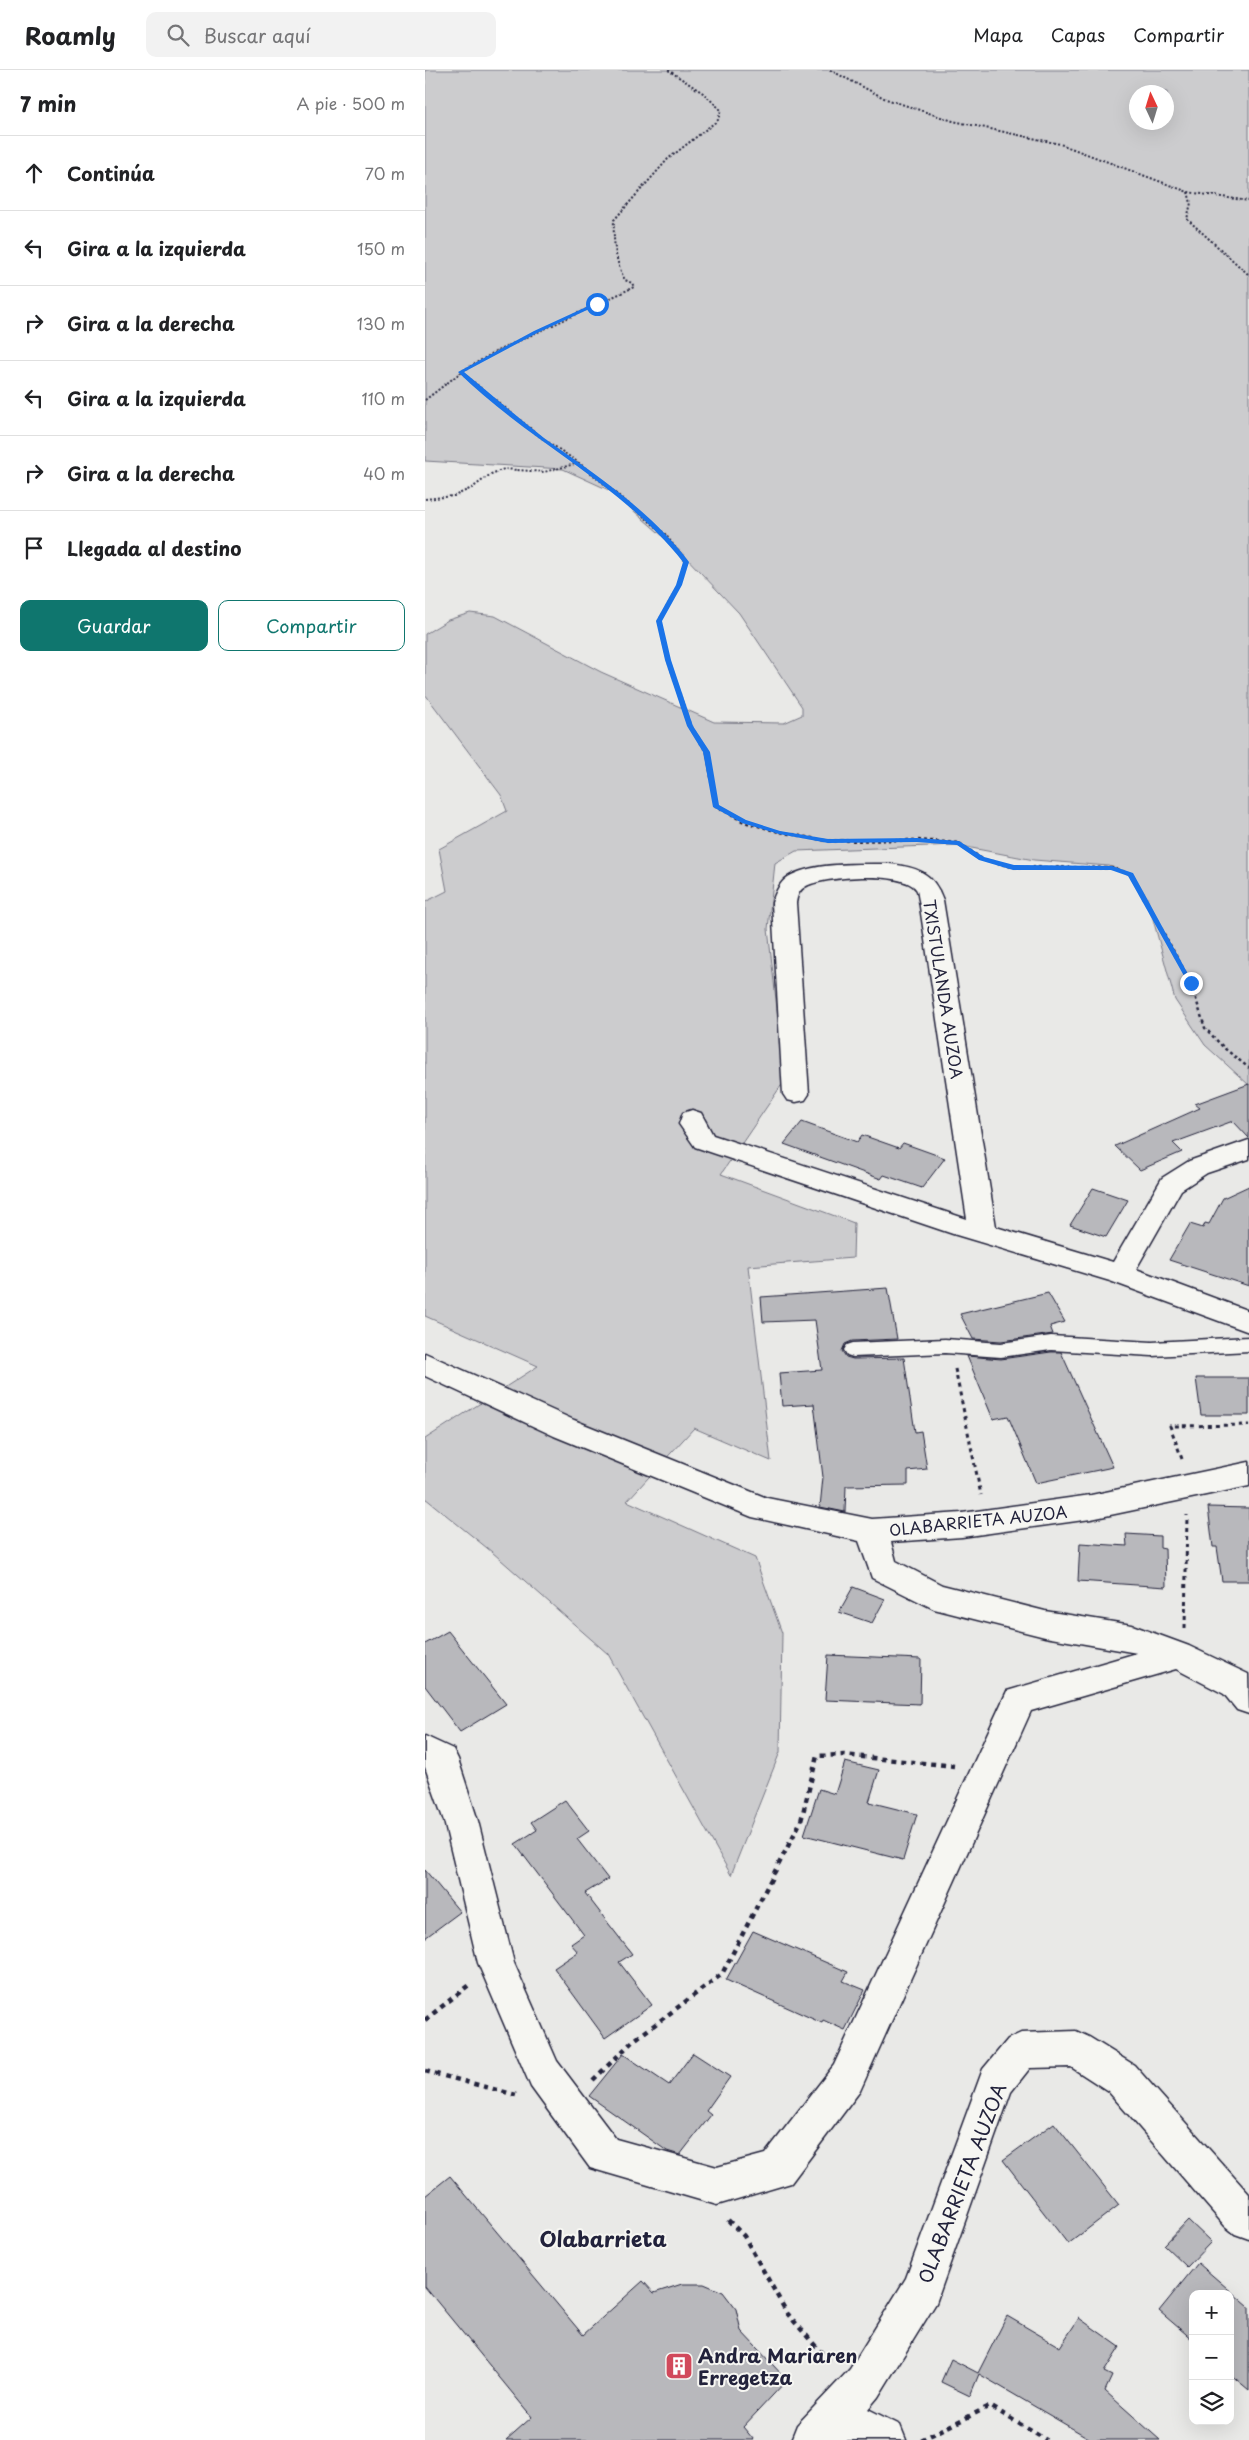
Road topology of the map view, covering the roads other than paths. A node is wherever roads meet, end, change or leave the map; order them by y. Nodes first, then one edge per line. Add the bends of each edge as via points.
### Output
1 (796, 1094) dead end
2 (692, 1119) dead end
3 (1249, 1149) edge
4 (983, 1233) junction
5 (1120, 1274) junction
6 (1249, 1322) edge
7 (1249, 1344) edge
8 (853, 1350) dead end
9 (425, 1364) edge
10 (1249, 1474) edge
11 (872, 1531) junction
12 (1181, 1642) junction
13 (1249, 1700) edge
14 (425, 1750) edge
15 (1249, 2220) edge
16 (824, 2427) edge
17 (885, 2440) edge

1 - 4 street, TXISTULANDA AUZOA via 784,903 790,887 813,875 898,872 912,876 926,885 931,900
2 - 4 street via 704,1141
3 - 5 street via 1198,1167 1171,1184
4 - 5 street
5 - 6 street
7 - 8 lane via 1152,1349 1051,1343 1001,1350 950,1346
9 - 11 street via 563,1428 763,1509
10 - 11 street, OLABARRIETA AUZOA via 1091,1507 962,1525
11 - 12 street, OLABARRIETA AUZOA via 883,1569 934,1596 1045,1624
12 - 13 street, OLABARRIETA AUZOA via 1236,1684
12 - 14 street via 1019,1701 847,2078 777,2170 717,2186 604,2155 553,2087 496,1963 461,1821 441,1759
15 - 16 street, OLABARRIETA AUZOA via 1121,2078 1076,2050 1021,2051 997,2082 922,2288 864,2384
16 - 17 street, OLABARRIETA AUZOA

